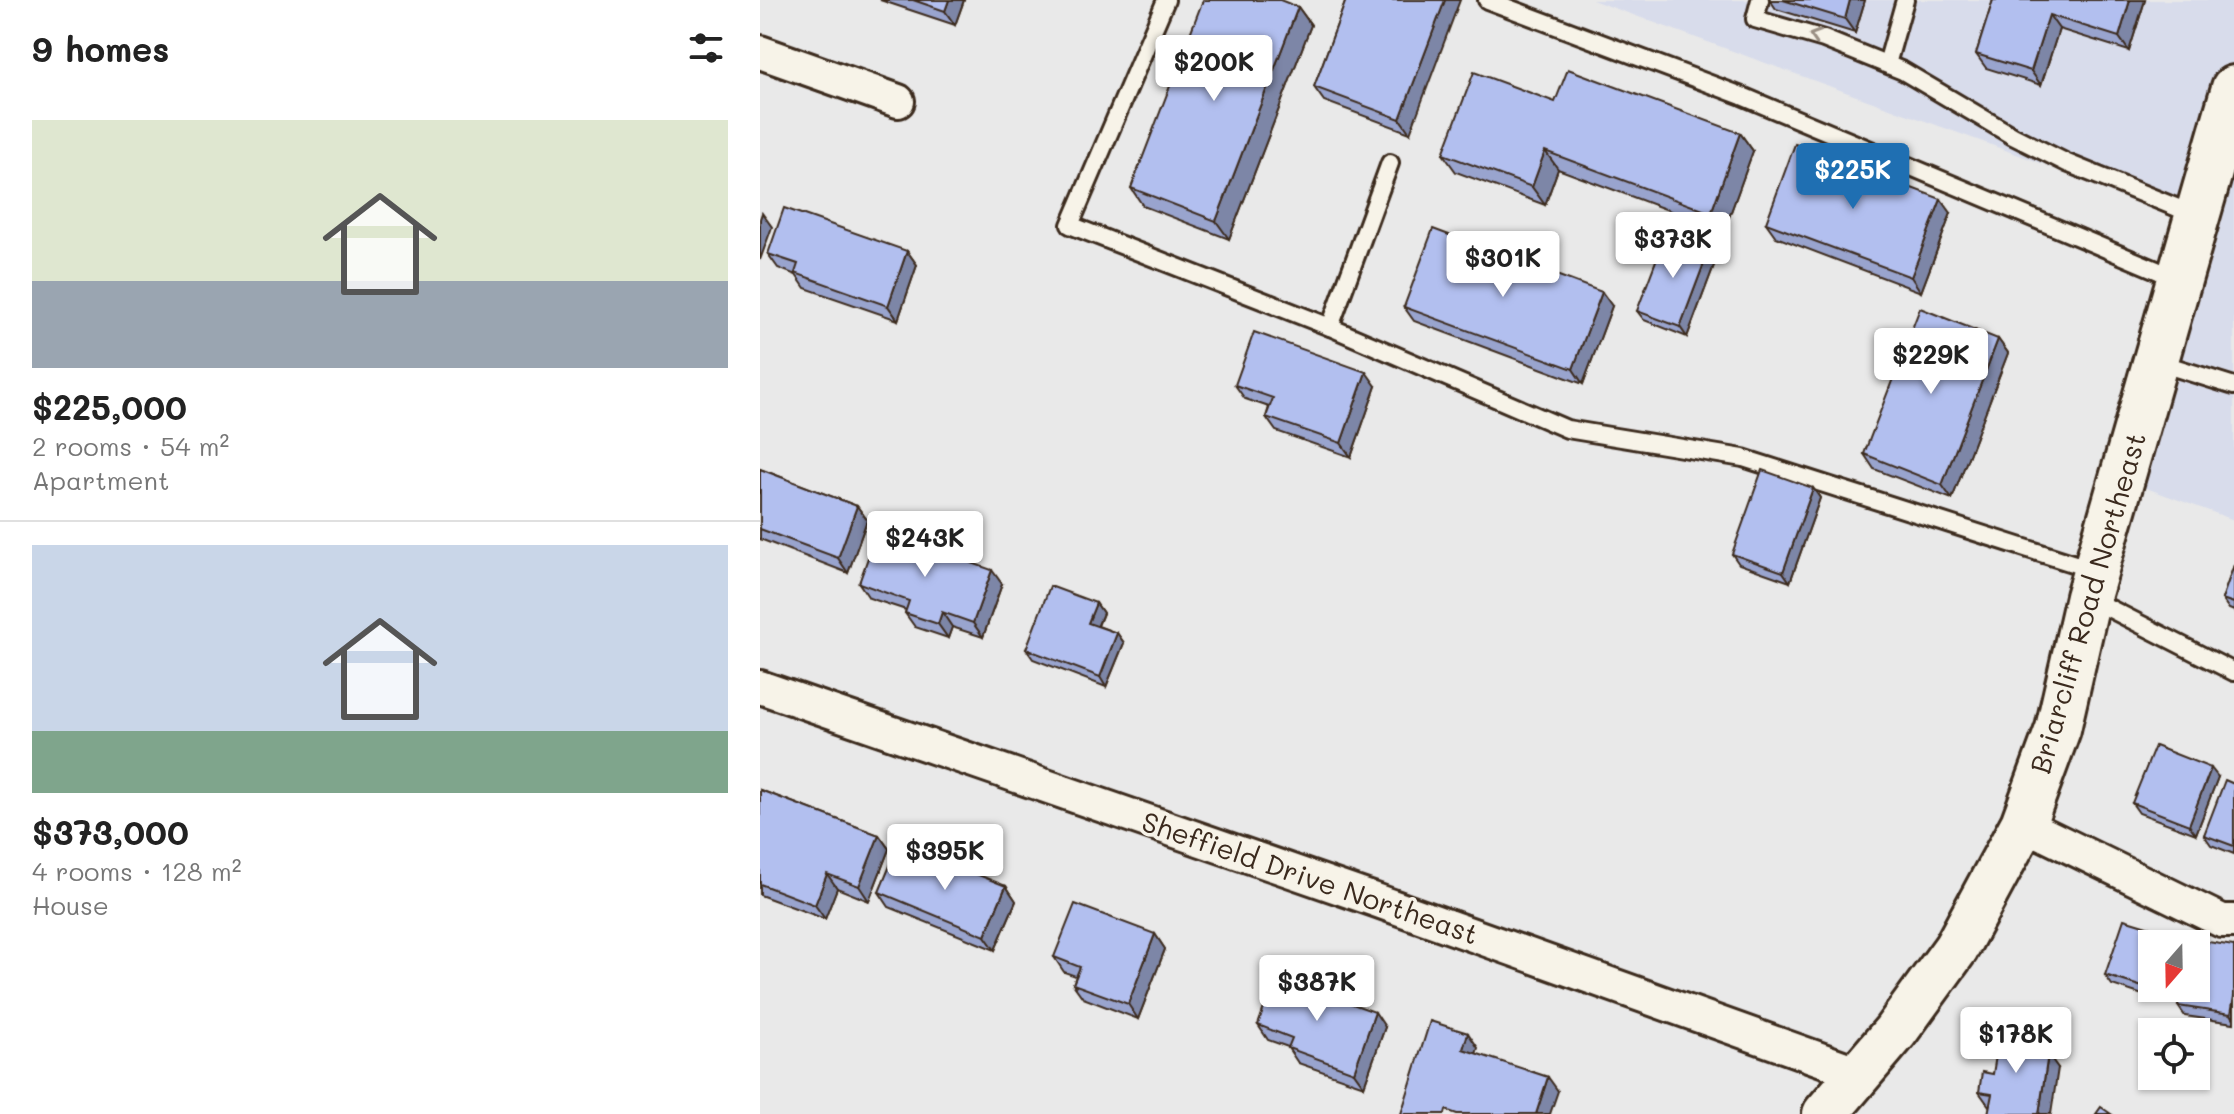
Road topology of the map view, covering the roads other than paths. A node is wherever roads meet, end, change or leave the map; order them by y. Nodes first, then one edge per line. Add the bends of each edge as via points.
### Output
1 (1166, 0) edge
2 (1487, 0) edge
3 (1760, 0) edge
4 (1905, 0) edge
5 (760, 52) edge
6 (1887, 64) junction
7 (2234, 88) edge
8 (898, 101) dead end
9 (1390, 163) dead end
10 (2197, 216) junction
11 (2179, 280) junction
12 (1330, 327) junction
13 (2155, 362) junction
14 (2234, 386) edge
15 (2092, 584) junction
16 (2234, 672) edge
17 (760, 687) edge
18 (2023, 824) junction
19 (2234, 921) edge
20 (1859, 1073) junction
21 (1825, 1114) edge

1 - 12 lane via 1070,225
2 - 11 lane via 1742,96
6 -> 3 lane via 1755,19
4 - 6 lane
5 - 8 street
6 - 10 lane via 2013,136
7 - 10 main road, Briarcliff Road Northeast
9 - 12 lane
10 - 11 main road, Briarcliff Road Northeast
11 - 13 main road, Briarcliff Road Northeast
12 - 15 lane via 1567,429 1743,458
13 - 14 lane
13 - 15 main road, Briarcliff Road Northeast
15 - 16 lane
15 - 18 main road, Briarcliff Road Northeast via 2058,729
17 - 20 street, Sheffield Drive Northeast
18 - 19 street via 2222,921
18 - 20 main road, Briarcliff Road Northeast via 1956,948
20 - 21 main road, Briarcliff Road Northeast

